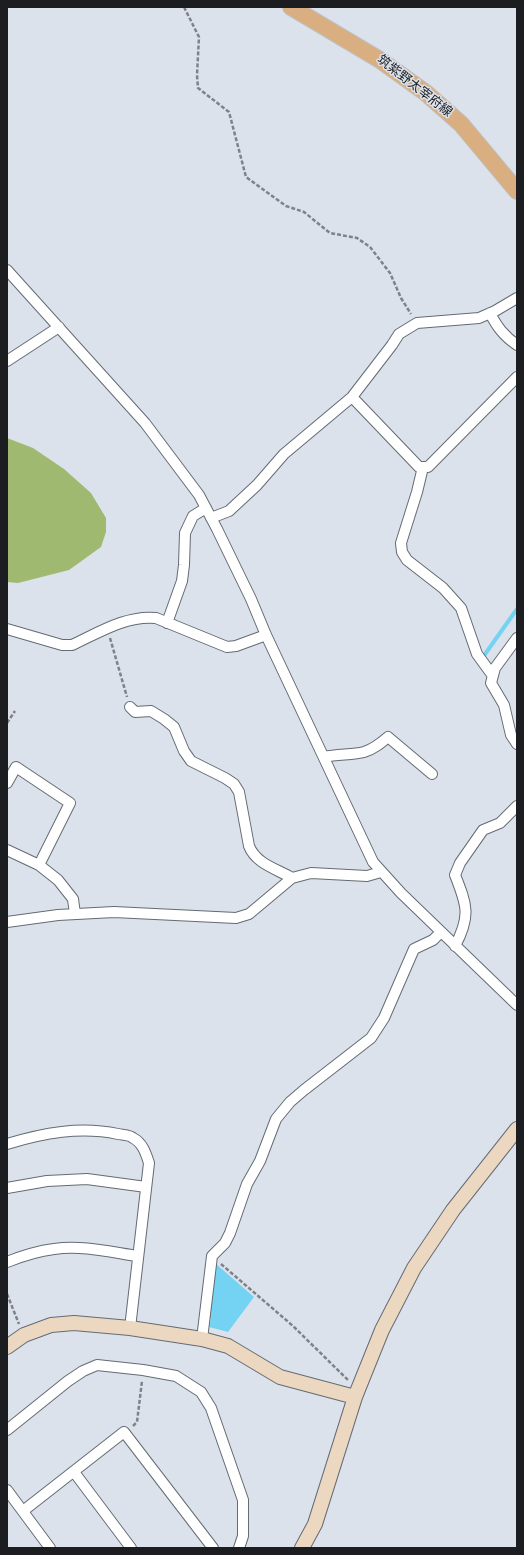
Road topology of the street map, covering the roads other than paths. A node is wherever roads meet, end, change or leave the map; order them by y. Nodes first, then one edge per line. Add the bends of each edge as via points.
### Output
1 (291, 7) edge
2 (517, 191) edge
3 (7, 270) edge
4 (517, 298) edge
5 (490, 313) junction
6 (59, 327) junction
7 (517, 345) edge
8 (7, 361) edge
9 (517, 377) edge
10 (352, 397) junction
11 (423, 467) junction
12 (206, 508) junction
13 (211, 518) junction
14 (167, 623) junction
15 (7, 629) edge
16 (266, 635) junction
17 (517, 638) edge
18 (493, 676) junction
19 (130, 707) road end
20 (517, 744) edge
21 (324, 757) junction
22 (432, 774) dead end
23 (7, 784) edge
24 (517, 806) edge
25 (7, 850) edge
26 (39, 865) junction
27 (382, 872) junction
28 (292, 878) junction
29 (75, 914) junction
30 (7, 922) edge
31 (441, 932) junction
32 (455, 946) junction
33 (517, 1005) edge
34 (517, 1129) edge
35 (7, 1144) edge
36 (146, 1186) junction
37 (7, 1188) edge
38 (137, 1256) junction
39 (7, 1262) edge
40 (130, 1328) junction
41 (202, 1339) junction
42 (7, 1347) edge
43 (357, 1393) junction
44 (7, 1430) edge
45 (74, 1472) junction
46 (7, 1490) edge
47 (23, 1511) junction
48 (50, 1548) edge
49 (131, 1548) edge
50 (213, 1548) edge
51 (239, 1548) edge
52 (302, 1548) edge

1 - 2 main road, 筑紫野太宰府線 via 380,60 426,93 461,124
3 - 6 street
4 - 5 street
5 - 7 street via 507,338
5 - 10 street via 479,318 417,323 399,334
6 - 8 street
6 - 12 street via 145,423
9 - 11 street via 428,467
10 - 11 street via 419,467
10 - 13 street via 284,454 257,485 229,511
11 - 18 street via 401,543 402,552 407,560 444,588 461,608 477,654
12 - 13 street
12 - 14 street via 188,524 185,533 182,581
13 - 16 street via 251,598
14 - 15 street via 146,617 128,620 72,645 62,645
14 - 16 street via 227,647
16 - 21 street
17 - 18 street via 495,668
18 - 20 street via 491,683 504,705 511,735
19 - 28 street via 135,712 151,711 164,719 174,728 191,761 234,784 239,792 252,854 268,866
21 - 22 street via 364,752 379,745 388,737
21 - 27 street via 373,862
23 - 26 street via 16,767 70,803
24 - 32 street via 500,823 483,830 460,863 455,875 465,900 467,916
25 - 26 street
26 - 29 street via 58,880 73,899
27 - 28 street via 367,876 311,873
27 - 31 street
28 - 29 street via 249,914 236,918 114,912
29 - 30 street
31 - 32 street
31 - 41 street via 433,940 414,949 384,1018 371,1038 304,1090 276,1119 260,1161 247,1184 225,1244 212,1256
32 - 33 street
34 - 43 street via 453,1210 414,1268 382,1330
35 - 36 street via 53,1132 78,1130 133,1138 142,1146 149,1163
36 - 37 street via 87,1179 47,1181
36 - 38 street
38 - 39 street via 86,1248 55,1248
38 - 40 street
40 - 41 street
40 - 42 street via 74,1323 51,1325 24,1335
41 - 43 street via 228,1346 280,1376
43 - 52 street via 315,1524
44 - 51 street via 83,1371 97,1365 176,1376 202,1392 211,1408 243,1500 243,1536
45 - 47 street
45 - 49 street
45 - 50 street via 124,1432
46 - 47 street
47 - 48 street

